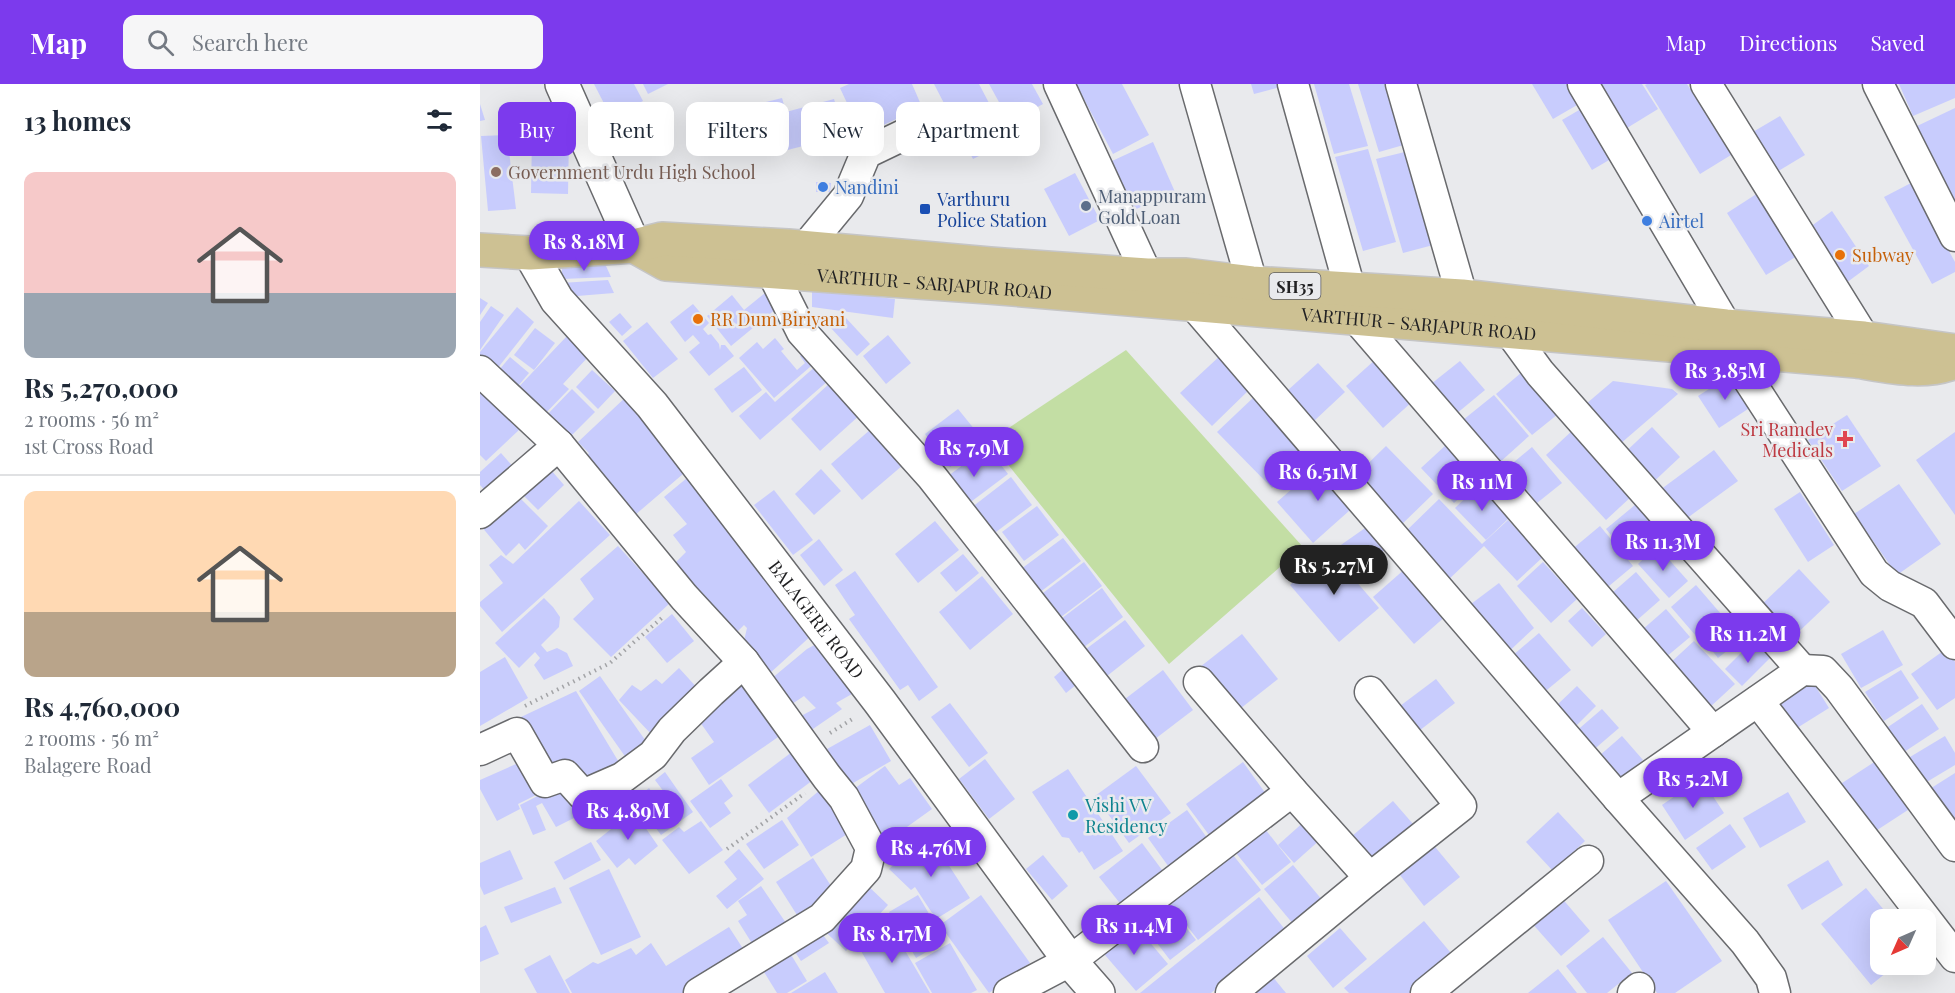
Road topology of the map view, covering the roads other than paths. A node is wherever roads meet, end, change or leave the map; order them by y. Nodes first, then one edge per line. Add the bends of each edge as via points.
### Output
1 (562, 84) edge
2 (1059, 84) edge
3 (1195, 84) edge
4 (1293, 84) edge
5 (1401, 84) edge
6 (1582, 84) edge
7 (1706, 84) edge
8 (1878, 84) edge
9 (896, 139) edge
10 (1955, 236) edge
11 (634, 246) junction
12 (806, 248) junction
13 (480, 250) edge
14 (530, 253) junction
15 (772, 272) junction
16 (1147, 275) junction
17 (1462, 296) junction
18 (1251, 297) junction
19 (1354, 304) junction
20 (1194, 305) junction
21 (1510, 332) junction
22 (1728, 339) junction
23 (1863, 350) junction
24 (1955, 351) edge
25 (1955, 362) edge
26 (480, 371) edge
27 (559, 445) junction
28 (480, 513) edge
29 (1955, 644) edge
30 (744, 662) junction
31 (1802, 670) junction
32 (1199, 682) dead end
33 (1370, 692) dead end
34 (1758, 701) junction
35 (1713, 732) junction
36 (1143, 747) dead end
37 (480, 750) edge
38 (1292, 791) junction
39 (1618, 798) junction
40 (1955, 846) edge
41 (1588, 861) dead end
42 (1370, 878) junction
43 (1955, 957) edge
44 (1070, 961) junction
45 (699, 993) edge
46 (1009, 993) edge
47 (1098, 993) edge
48 (1231, 993) edge
49 (1426, 993) edge
50 (1775, 993) edge

1 - 11 street
2 - 16 street
3 - 18 street
4 - 19 street
5 - 17 street
6 - 22 street
7 - 23 street
8 - 10 street
9 - 12 street via 867,153 848,196
11 - 12 main road, VARTHUR - SARJAPUR ROAD / SH35 via 662,239
11 - 14 main road, VARTHUR - SARJAPUR ROAD / SH35
11 - 15 main road, VARTHUR - SARJAPUR ROAD via 666,264
12 - 16 main road, VARTHUR - SARJAPUR ROAD / SH35
13 - 14 main road, SH35
14 - 44 street, BALAGERE ROAD via 557,300 652,405 880,702
15 - 20 main road, VARTHUR - SARJAPUR ROAD
15 - 36 street via 802,332 932,477
16 - 18 main road, VARTHUR - SARJAPUR ROAD / SH35 via 1186,275
17 - 19 main road, VARTHUR - SARJAPUR ROAD
17 - 22 main road, VARTHUR - SARJAPUR ROAD
18 - 19 main road, VARTHUR - SARJAPUR ROAD
18 - 20 main road, VARTHUR - SARJAPUR ROAD
19 - 21 main road, VARTHUR - SARJAPUR ROAD
19 - 35 street
20 - 39 street
21 - 22 main road, VARTHUR - SARJAPUR ROAD
21 - 31 street via 1540,373
22 - 23 main road, VARTHUR - SARJAPUR ROAD
22 - 29 street via 1874,573 1924,603
23 - 24 main road, VARTHUR - SARJAPUR ROAD
23 - 25 main road, VARTHUR - SARJAPUR ROAD via 1913,369
26 - 27 street
27 - 28 street
27 - 30 street via 684,597
30 - 37 street via 672,730 653,755 622,778 583,795 566,775 545,782 517,733
30 - 45 street via 844,798 871,848 866,869 822,918
31 - 34 street
31 - 40 street via 1823,671 1839,688
32 - 38 street
33 - 42 street via 1461,806
34 - 35 street
34 - 43 street
35 - 39 street
38 - 42 street
38 - 44 street
39 - 50 street via 1745,942 1771,978
41 - 49 street
42 - 48 street
44 - 46 street
44 - 47 street, BALAGERE ROAD

